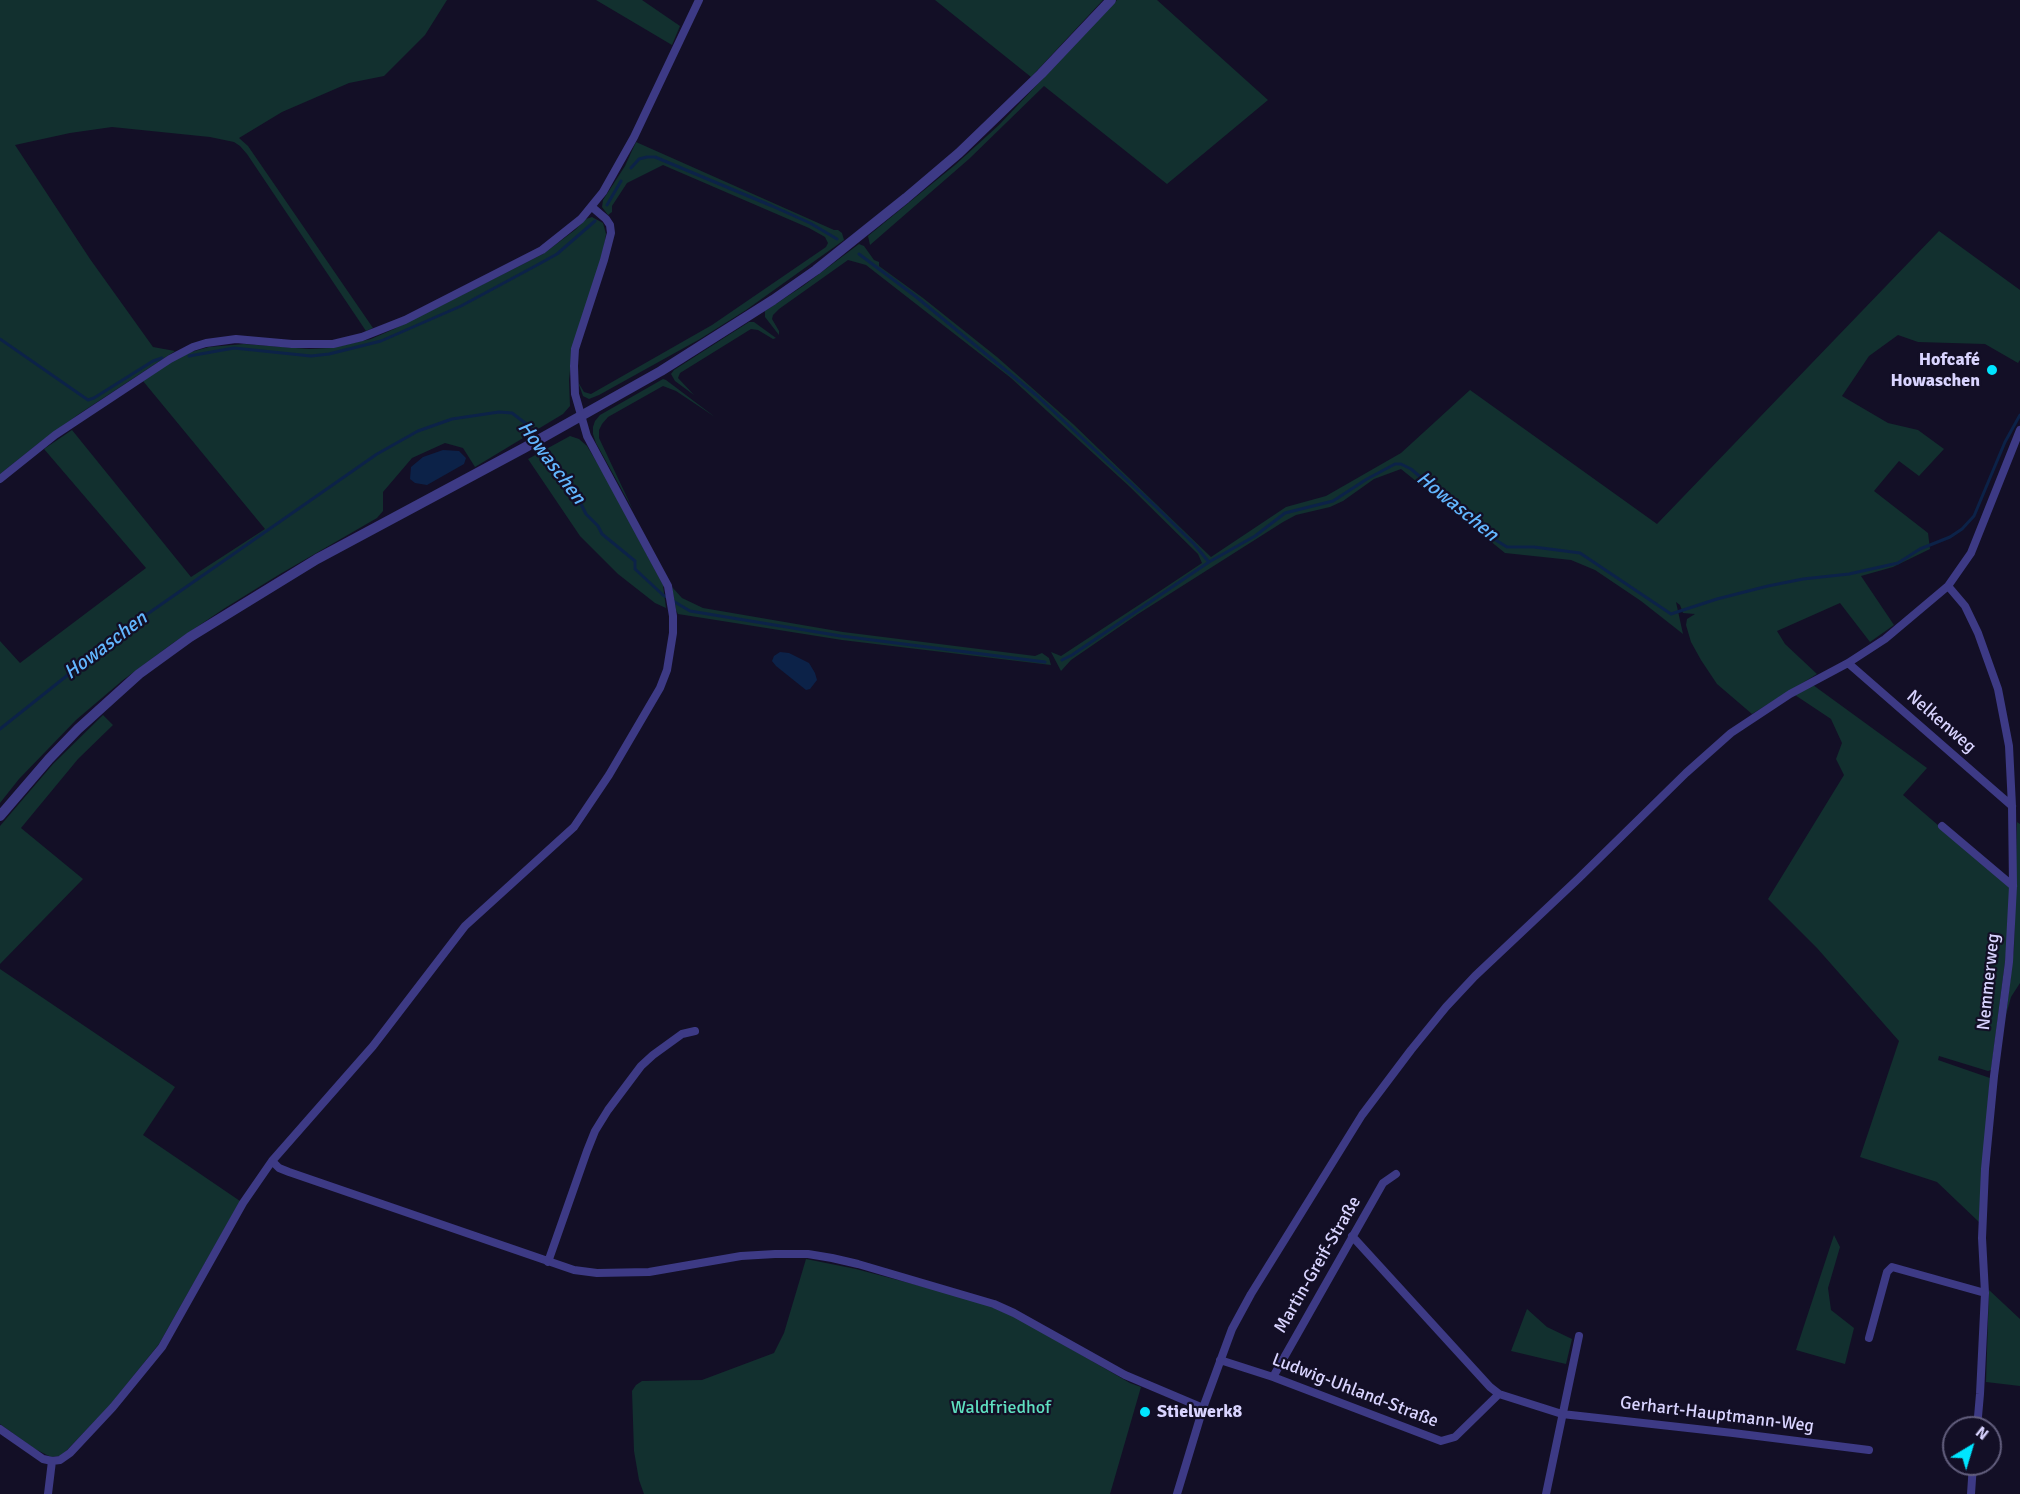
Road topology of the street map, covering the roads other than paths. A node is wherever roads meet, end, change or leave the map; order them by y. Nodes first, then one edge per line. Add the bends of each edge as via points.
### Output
1 (699, 0) edge
2 (1111, 0) edge
3 (592, 207) junction
4 (581, 416) junction
5 (2020, 430) edge
6 (0, 479) edge
7 (1948, 586) junction
8 (1848, 663) junction
9 (2012, 806) junction
10 (0, 816) edge
11 (1942, 826) dead end
12 (2013, 886) junction
13 (695, 1031) dead end
14 (272, 1161) junction
15 (1396, 1174) dead end
16 (1352, 1236) junction
17 (548, 1262) junction
18 (1985, 1293) junction
19 (1579, 1336) dead end
20 (1869, 1338) dead end
21 (1220, 1360) junction
22 (1273, 1377) junction
23 (1499, 1394) junction
24 (1203, 1408) junction
25 (1562, 1414) junction
26 (1978, 1416) edge
27 (0, 1429) edge
28 (1869, 1450) dead end
29 (52, 1461) junction
30 (1972, 1476) edge
31 (48, 1494) edge
32 (1177, 1494) edge
33 (1546, 1494) edge
34 (1971, 1494) edge

1 - 3 street via 634,137
2 - 4 street via 1004,111 861,235 773,300
3 - 4 street via 606,219 611,233 575,349 574,380
3 - 6 street via 542,250 371,334 315,345 220,341 182,352 55,435
4 - 10 street via 317,559 190,637 139,674 86,721
4 - 14 street via 587,436 659,566 669,592 673,633 660,688 574,827 465,926 373,1046
5 - 7 street via 1971,553
7 - 8 street via 1885,639
7 - 9 street, Nemmerweg via 1965,606 1998,689 2009,746
8 - 9 street, Nelkenweg
8 - 21 street via 1790,694 1731,733 1446,1007 1356,1125 1242,1309
9 - 12 street, Nemmerweg
11 - 12 street
12 - 18 street, Nemmerweg via 2009,962 1985,1168
13 - 17 street via 682,1034 653,1055 608,1110 587,1151
14 - 17 street via 289,1172
14 - 29 street via 243,1203 162,1347 70,1453
15 - 16 street, Martin-Greif-Straße via 1383,1183
16 - 22 street, Martin-Greif-Straße
16 - 23 street
17 - 24 street via 574,1270 613,1274 761,1254 832,1258 994,1304 1125,1375
18 - 20 street via 1892,1267 1887,1272
18 - 26 street, Nemmerweg
19 - 25 street
21 - 22 street, Ludwig-Uhland-Straße
21 - 24 street
22 - 23 street, Ludwig-Uhland-Straße via 1441,1441 1455,1437
23 - 25 street, Gerhart-Hauptmann-Weg
24 - 32 street
25 - 28 street, Gerhart-Hauptmann-Weg
25 - 33 street
27 - 29 street via 34,1454
29 - 31 street
30 - 34 street

